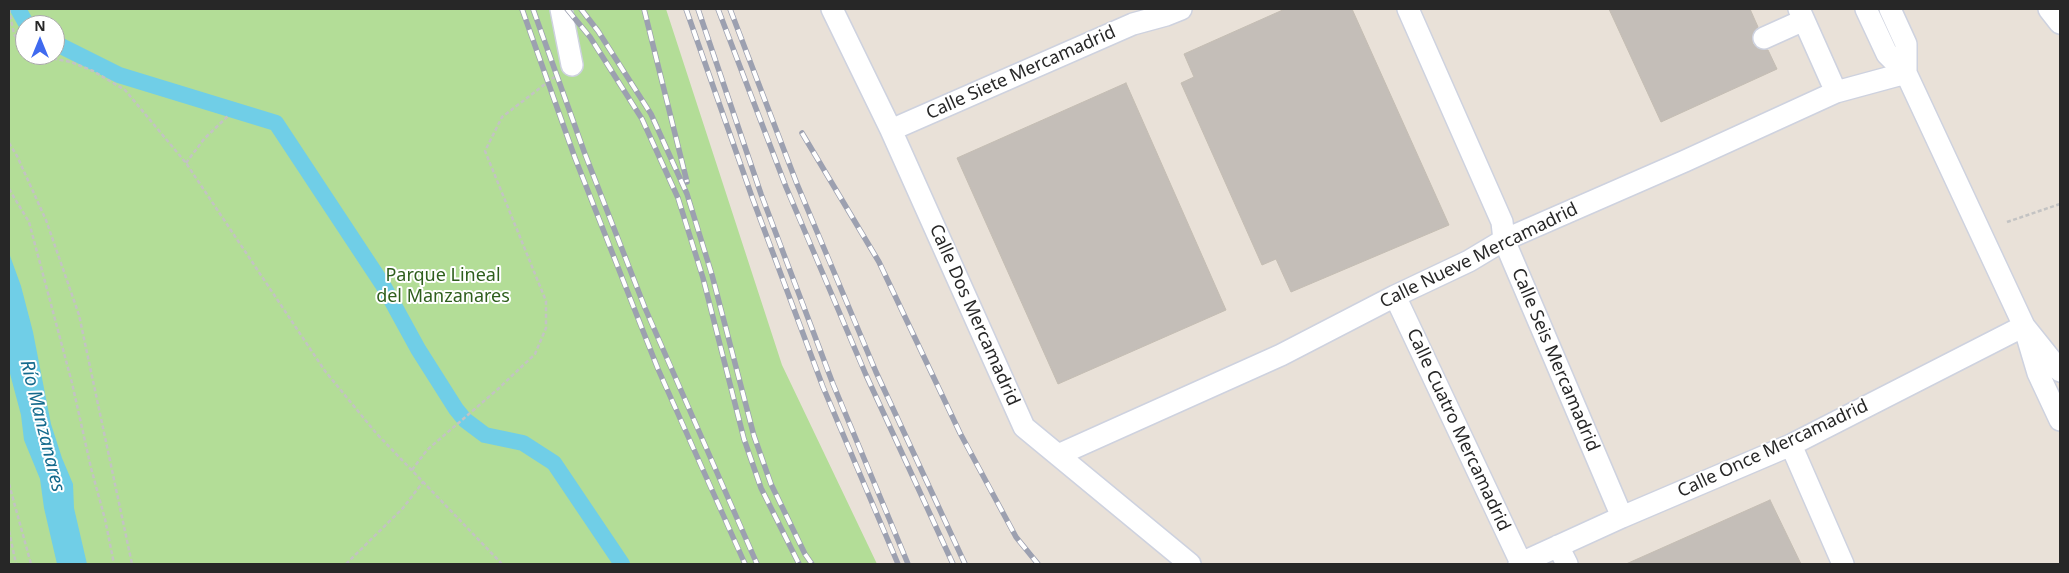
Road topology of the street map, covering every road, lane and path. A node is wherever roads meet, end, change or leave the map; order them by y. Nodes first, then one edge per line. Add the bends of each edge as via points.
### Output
1 (9, 9) edge
2 (560, 9) edge
3 (832, 9) edge
4 (1181, 9) edge
5 (1408, 9) edge
6 (1866, 9) edge
7 (1890, 9) edge
8 (2049, 9) edge
9 (1802, 15) edge
10 (2060, 23) edge
11 (15, 35) edge
12 (1764, 38) dead end
13 (65, 61) edge
14 (572, 65) joint
15 (1906, 73) junction
16 (1836, 92) junction
17 (229, 115) dead end
18 (891, 130) junction
19 (9, 143) edge
20 (186, 163) junction
21 (9, 189) edge
22 (2060, 204) edge
23 (2007, 222) dead end
24 (1504, 240) junction
25 (1395, 296) junction
26 (2024, 326) junction
27 (2060, 371) edge
28 (2060, 420) edge
29 (1790, 446) junction
30 (1058, 455) junction
31 (412, 470) junction
32 (424, 482) junction
33 (9, 484) edge
34 (1622, 517) junction
35 (9, 531) edge
36 (1562, 555) edge
37 (16, 564) edge
38 (31, 564) edge
39 (114, 564) edge
40 (132, 564) edge
41 (346, 564) edge
42 (502, 564) edge
43 (1190, 564) edge
44 (1520, 564) edge
45 (1843, 564) edge

1 - 11 path
2 - 14 lane
3 - 18 lane, Calle Dos Mercamadrid
4 - 18 lane, Calle Siete Mercamadrid via 1133,24
5 - 24 lane, Calle Seis Mercamadrid via 1502,222
6 - 15 lane via 1886,54
7 - 15 lane via 1906,44
8 - 10 lane
9 - 12 lane
9 - 16 lane
13 - 20 path via 93,71 126,90
14 - 31 path via 502,117 485,151 546,301 546,328 534,354 427,450
15 - 16 lane, Calle Nueve Mercamadrid
15 - 26 lane
16 - 24 lane, Calle Nueve Mercamadrid
17 - 20 path
18 - 30 lane, Calle Dos Mercamadrid via 1024,426
19 - 40 path via 46,220 79,316
20 - 31 path via 325,372
21 - 39 path via 30,222
22 - 23 path
24 - 25 lane, Calle Nueve Mercamadrid
24 - 34 lane, Calle Seis Mercamadrid
25 - 30 lane, Calle Nueve Mercamadrid via 1281,355
25 - 44 lane, Calle Cuatro Mercamadrid
26 - 27 lane
26 - 28 lane via 2038,373
26 - 29 lane, Calle Once Mercamadrid
29 - 34 lane, Calle Once Mercamadrid
29 - 45 lane
30 - 43 lane, Calle Dos Mercamadrid
31 - 32 path
32 - 41 path via 403,508
32 - 42 path
33 - 38 path
34 - 36 lane, Calle Once Mercamadrid
35 - 37 path
36 - 44 lane, Calle Once Mercamadrid

